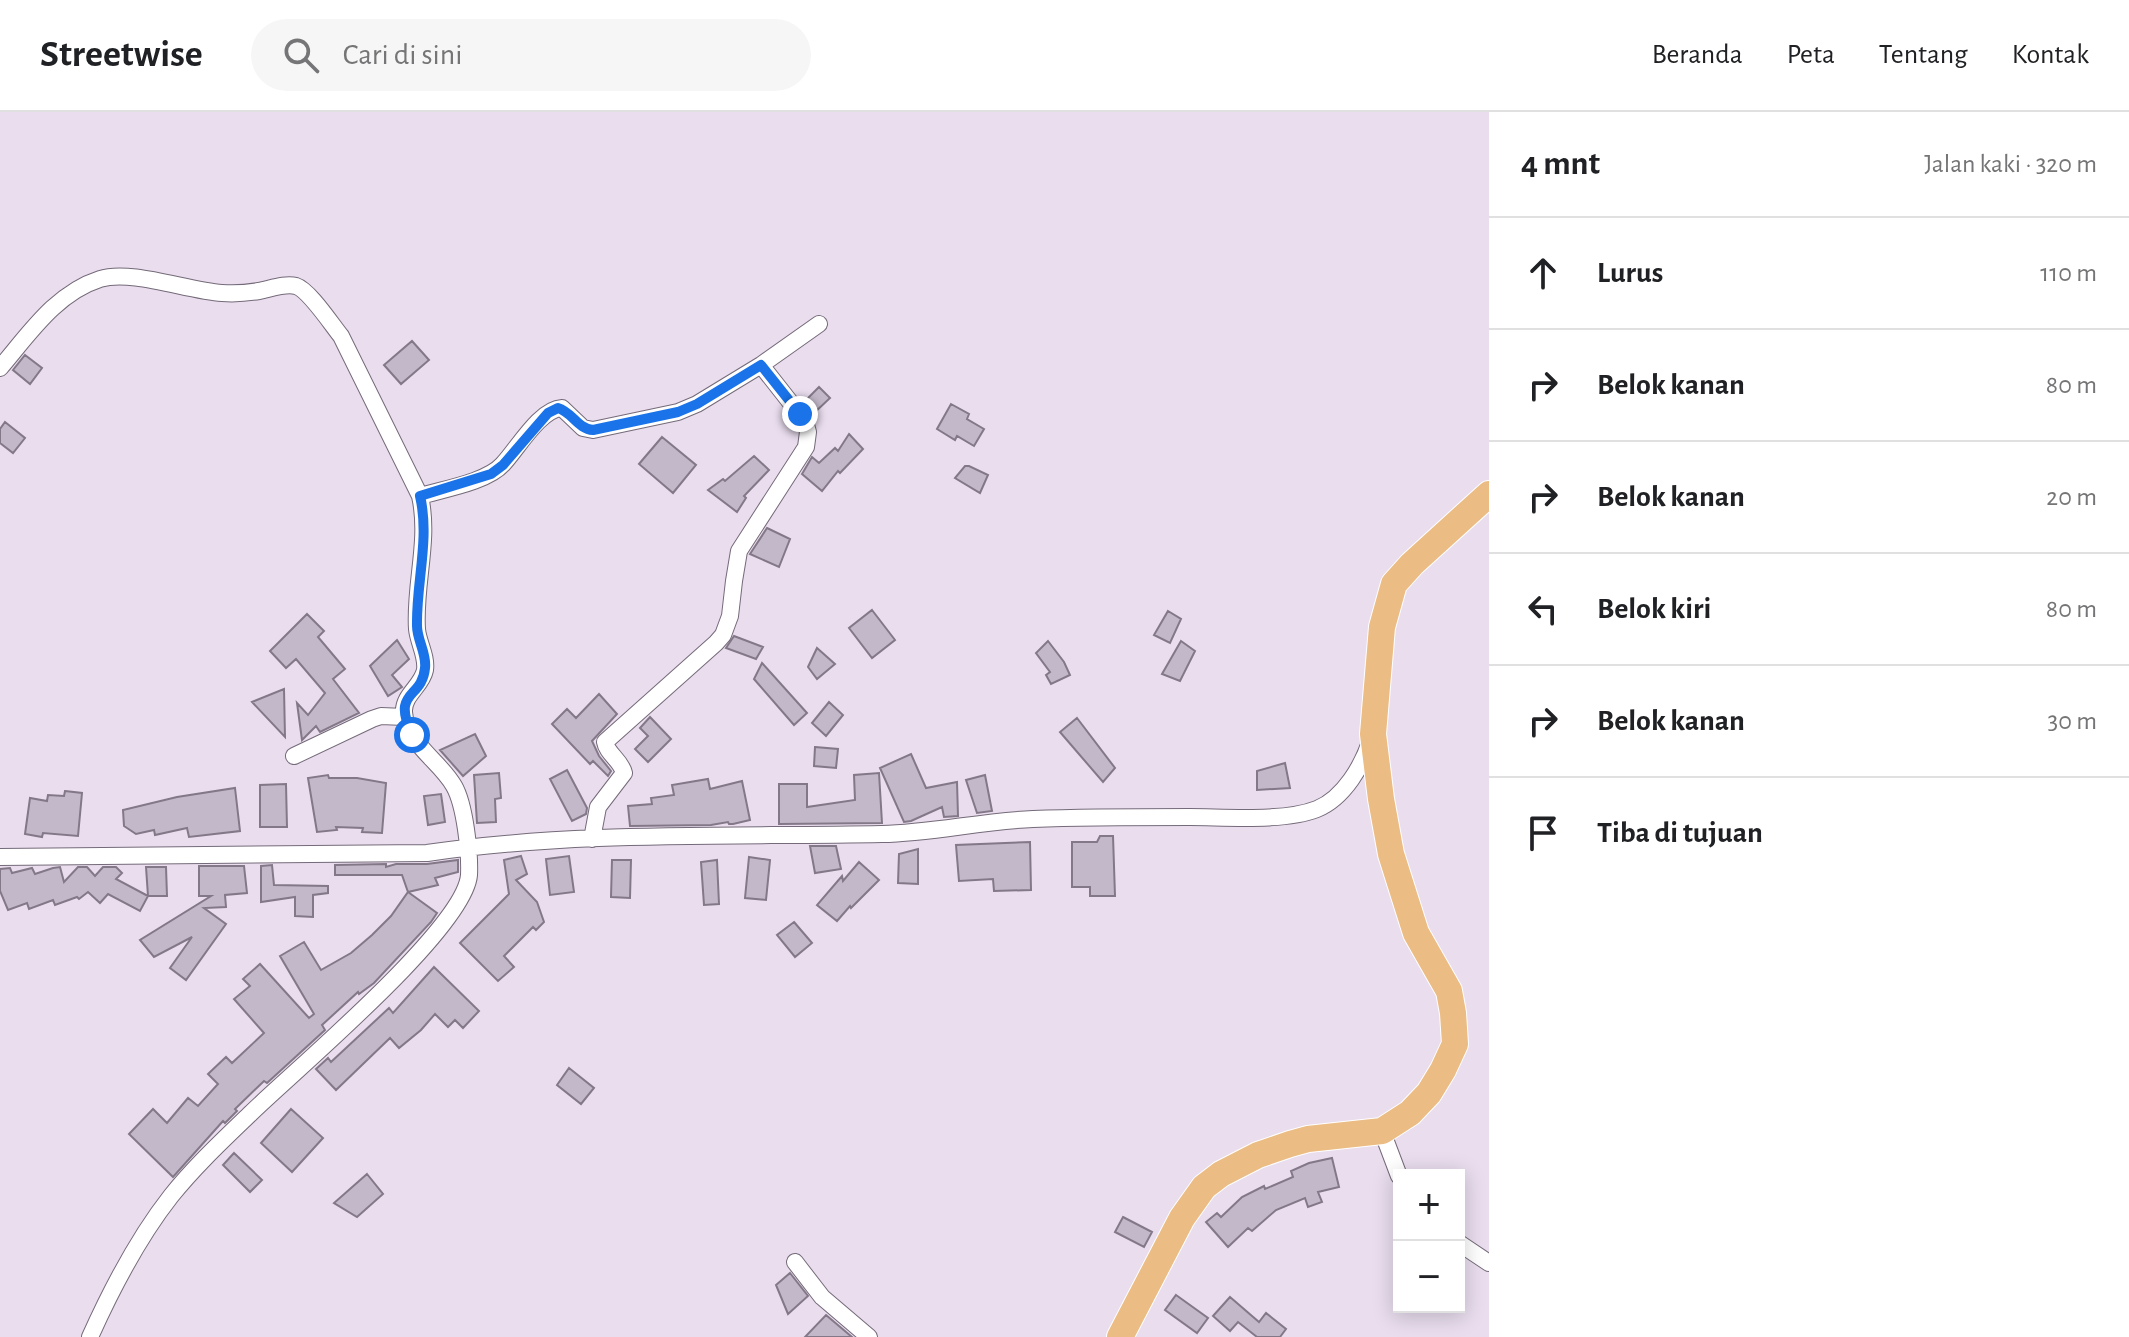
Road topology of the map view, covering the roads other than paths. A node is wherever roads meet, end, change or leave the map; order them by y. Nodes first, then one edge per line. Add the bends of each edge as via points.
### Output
1 (819, 324) dead end
2 (761, 365) junction
3 (0, 368) edge
4 (1489, 494) edge
5 (420, 496) junction
6 (404, 717) junction
7 (1373, 734) junction
8 (294, 756) dead end
9 (592, 839) junction
10 (469, 847) junction
11 (0, 857) edge
12 (1382, 1131) junction
13 (1396, 1169) edge
14 (1465, 1247) edge
15 (795, 1262) dead end
16 (1489, 1263) edge
17 (90, 1337) edge
18 (869, 1337) edge
19 (1120, 1337) edge

1 - 2 street
2 - 5 street via 678,412 606,428 586,430 562,408 552,410 491,474
2 - 9 street via 805,421 806,447 739,551 723,635 606,738 604,745 624,773 598,807
3 - 5 street via 59,302 100,279 118,276 218,293 296,286 341,336
4 - 7 main road via 1394,584 1382,627
5 - 6 street via 424,538 417,633 426,666 403,707
6 - 8 street via 372,719
6 - 10 street via 412,735 456,789
7 - 9 street via 1345,787 1333,800 1301,814 1031,819 886,834
7 - 12 main road via 1391,854 1416,933 1449,991 1455,1044 1429,1093
9 - 10 street
10 - 11 street via 427,853
10 - 17 street via 464,893 439,928 394,979 254,1109 172,1194 130,1259
12 - 13 street
12 - 19 main road via 1290,1144 1258,1155 1204,1187 1182,1218
14 - 16 street
15 - 18 street via 822,1297

